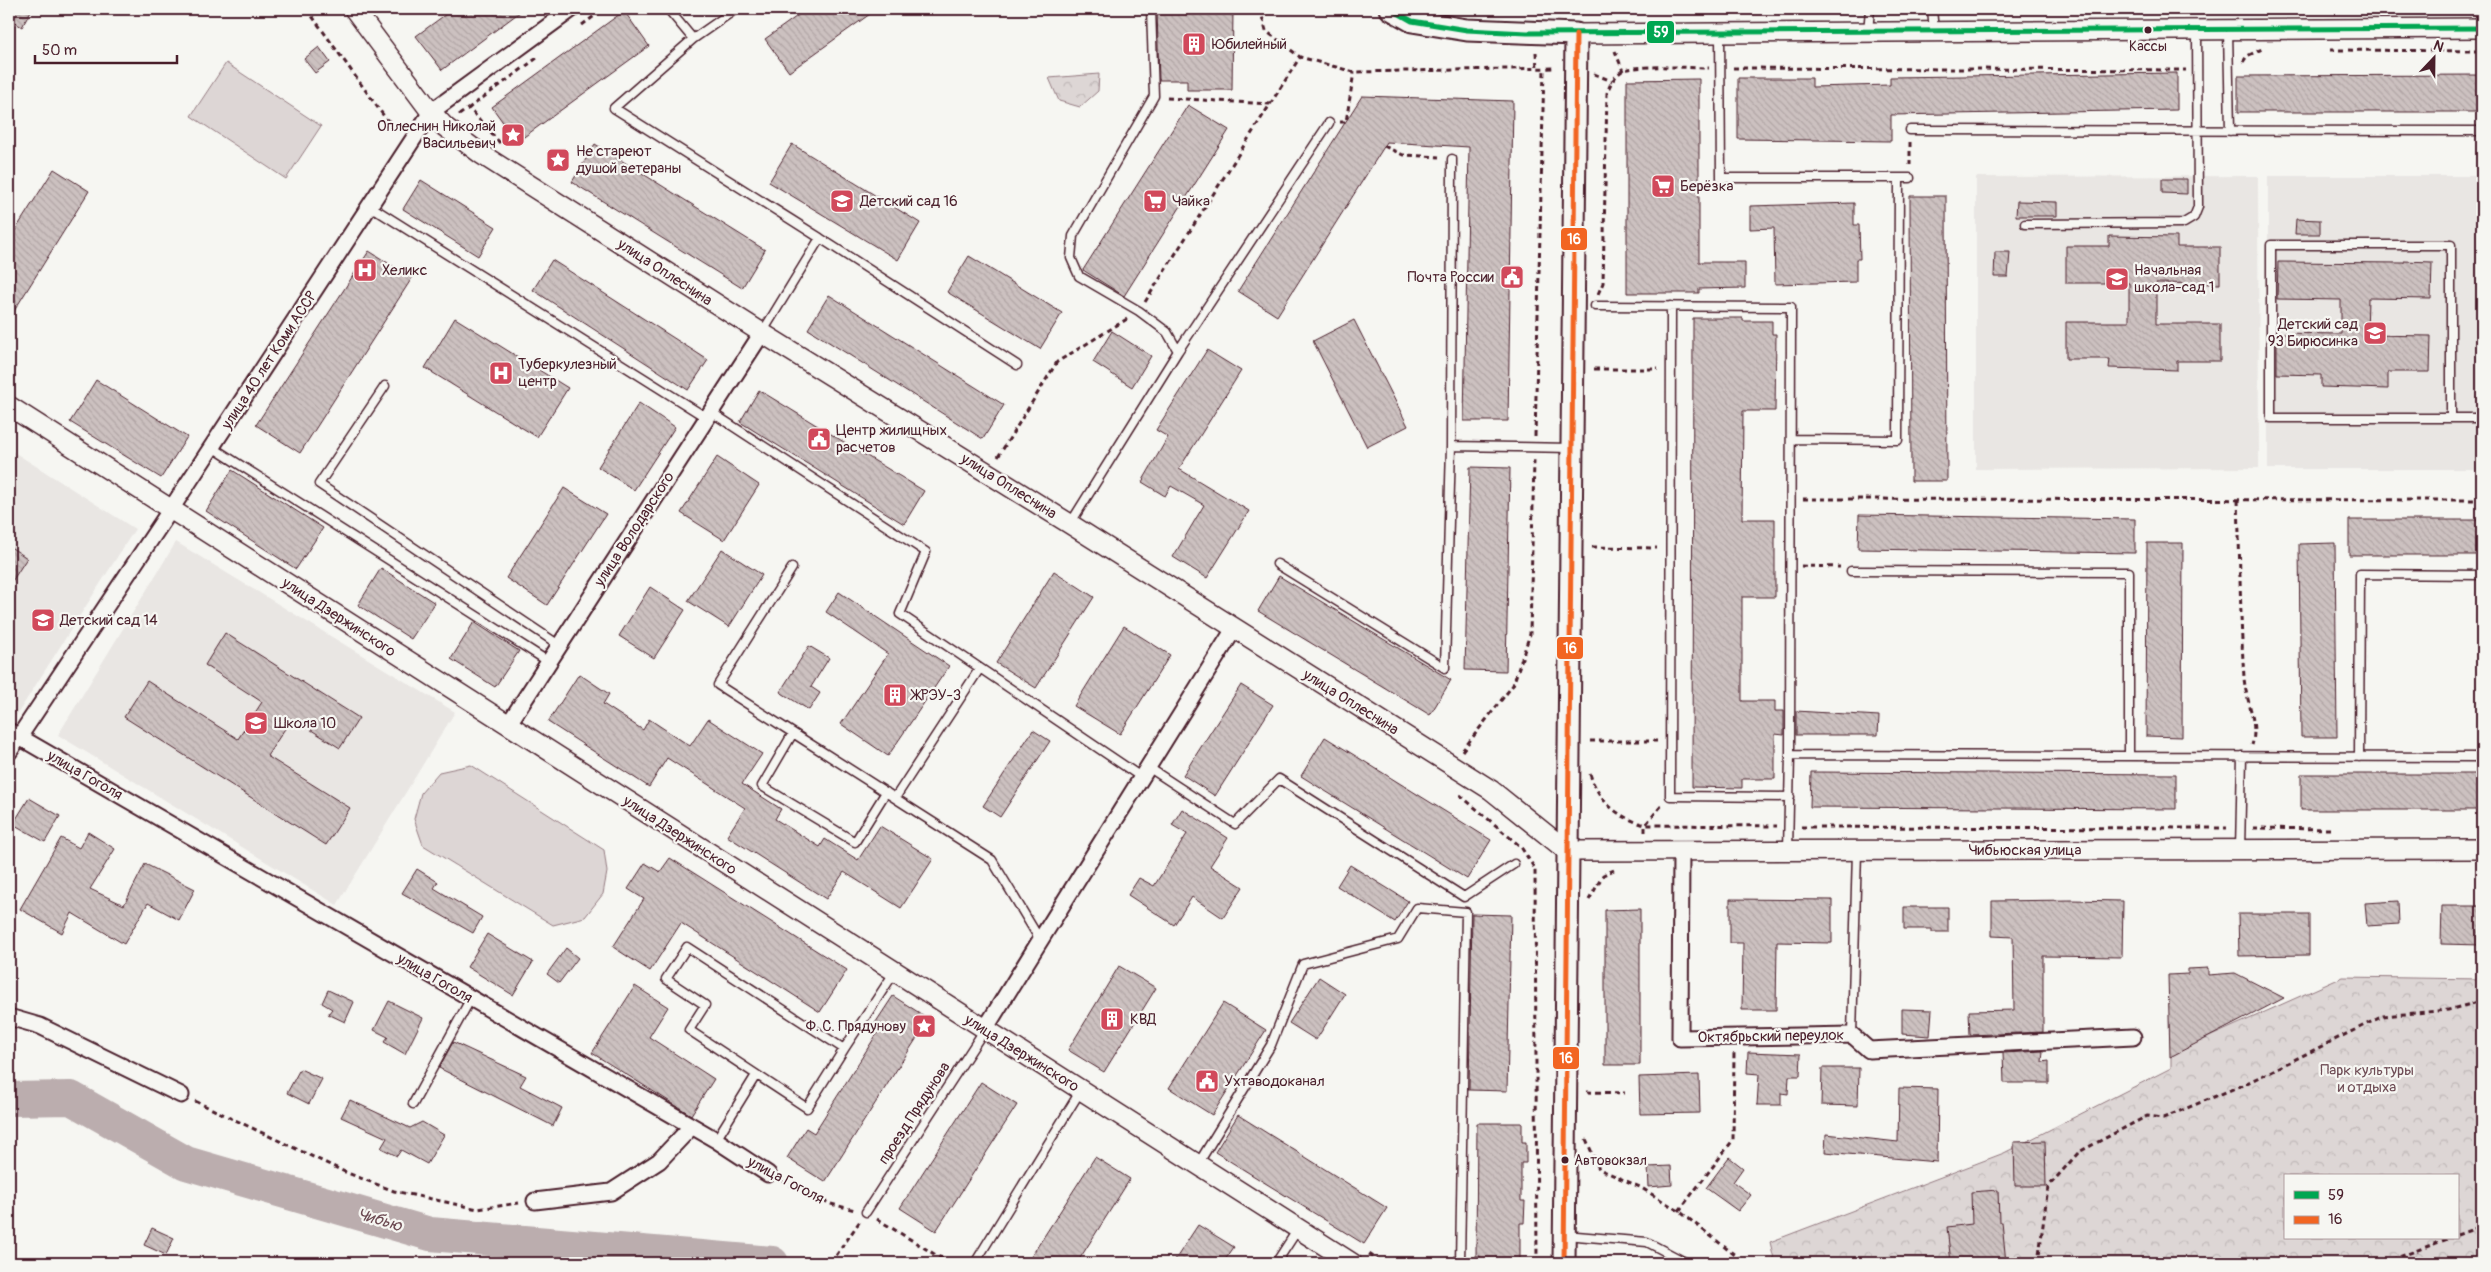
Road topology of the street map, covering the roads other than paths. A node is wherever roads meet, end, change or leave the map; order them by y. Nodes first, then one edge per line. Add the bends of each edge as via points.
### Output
1 (354, 9) edge
2 (572, 9) edge
3 (668, 9) edge
4 (736, 9) edge
5 (1151, 9) edge
6 (1391, 9) edge
7 (1870, 9) edge
8 (1932, 9) edge
9 (2482, 28) edge
10 (2228, 29) junction
11 (2197, 30) junction
12 (1934, 31) junction
13 (1868, 32) junction
14 (1720, 33) junction
15 (1576, 34) junction
16 (693, 39) junction
17 (431, 112) junction
18 (1329, 123) dead end
19 (1910, 130) road end
20 (2198, 131) junction
21 (2230, 131) junction
22 (2482, 132) edge
23 (1452, 158) road end
24 (1899, 178) junction
25 (1910, 178) road end
26 (370, 206) junction
27 (2025, 224) dead end
28 (820, 238) junction
29 (1595, 306) road end
30 (1671, 306) junction
31 (762, 334) junction
32 (1178, 351) junction
33 (1017, 365) dead end
34 (385, 386) dead end
35 (9, 406) edge
36 (709, 415) junction
37 (2451, 418) junction
38 (2482, 418) edge
39 (1791, 439) junction
40 (1451, 446) junction
41 (212, 447) junction
42 (1571, 448) junction
43 (171, 510) junction
44 (1070, 524) junction
45 (1277, 564) dead end
46 (792, 568) dead end
47 (1851, 571) road end
48 (2482, 575) edge
49 (1234, 629) junction
50 (559, 645) junction
51 (548, 662) junction
52 (980, 668) junction
53 (508, 725) junction
54 (793, 733) junction
55 (14, 734) edge
56 (9, 752) edge
57 (1790, 755) junction
58 (2129, 756) junction
59 (2242, 756) junction
60 (2359, 757) junction
61 (2482, 757) edge
62 (1145, 772) junction
63 (886, 792) junction
64 (1790, 797) junction
65 (895, 798) junction
66 (2482, 849) edge
67 (2240, 850) junction
68 (1567, 851) junction
69 (1681, 851) junction
70 (1788, 851) junction
71 (1857, 851) junction
72 (1514, 864) dead end
73 (1040, 940) junction
74 (894, 972) junction
75 (471, 998) junction
76 (9, 1017) edge
77 (985, 1029) junction
78 (1852, 1035) junction
79 (2133, 1037) dead end
80 (844, 1049) junction
81 (756, 1075) junction
82 (1081, 1090) junction
83 (180, 1094) road end
84 (413, 1104) dead end
85 (692, 1126) junction
86 (716, 1140) junction
87 (1197, 1165) junction
88 (768, 1174) road end
89 (535, 1201) road end
90 (866, 1212) road end
91 (1298, 1229) junction
92 (1565, 1236) junction
93 (975, 1263) edge
94 (1276, 1263) edge
95 (1352, 1263) edge
96 (1460, 1263) edge
97 (1564, 1263) edge
98 (1687, 1263) edge

1 - 17 street, улица Оплеснина
2 - 17 street, улица 40 лет Коми АССР
3 - 16 lane
4 - 16 lane
5 - 32 lane via 1154,96 1073,236 1071,258 1079,276 1139,311 1167,332
6 - 15 main road via 1412,21 1467,30
7 - 13 lane
8 - 12 lane
9 - 10 street
10 - 11 street
10 - 21 lane
11 - 12 street
11 - 20 lane
12 - 13 street
13 - 14 street
14 - 15 street
14 - 24 lane via 1721,178
15 - 42 main road
16 - 28 lane via 614,108
17 - 26 street, улица 40 лет Коми АССР
17 - 31 street, улица Оплеснина via 481,154
18 - 32 lane
19 - 20 lane
20 - 21 lane
20 - 27 lane via 2198,207 2194,218 2184,223
21 - 22 lane
23 - 40 lane
24 - 25 lane
24 - 39 lane via 1898,440
26 - 36 lane
26 - 41 street, улица 40 лет Коми АССР
28 - 31 lane
28 - 33 lane
29 - 30 lane
30 - 39 lane via 1791,306
30 - 64 lane via 1670,796
31 - 36 street, улица Володарского
31 - 44 street, улица Оплеснина
32 - 44 lane
34 - 50 lane via 319,484
35 - 43 street, улица Дзержинского
36 - 50 street, улица Володарского
36 - 52 lane via 926,552 900,614
37 - 37 lane via 2271,418 2271,245 2451,245
37 - 38 lane
39 - 57 lane
40 - 42 lane
40 - 45 lane via 1445,668
41 - 43 street, улица 40 лет Коми АССР
41 - 51 lane
42 - 68 main road
43 - 53 street, улица Дзержинского
43 - 55 street, улица 40 лет Коми АССР
44 - 49 street, улица Оплеснина
46 - 54 lane via 718,685
47 - 58 lane via 2129,572
48 - 60 lane via 2360,574
49 - 62 street
49 - 68 street, улица Оплеснина via 1491,790
50 - 51 street, улица Володарского
51 - 53 street, улица Володарского
52 - 62 lane
52 - 65 lane
53 - 74 street, улица Дзержинского
54 - 63 lane
54 - 63 lane via 762,786 855,842
55 - 56 street, улица 40 лет Коми АССР
55 - 75 street, улица Гоголя
57 - 58 lane
57 - 64 lane
58 - 59 lane
59 - 60 lane
59 - 67 lane
60 - 61 lane
62 - 72 lane via 1235,824 1279,779 1464,897
62 - 73 street
63 - 65 lane
64 - 70 lane
65 - 73 lane via 992,860
66 - 67 street, Чибьюская улица
67 - 71 street, Чибьюская улица
68 - 69 street, Чибьюская улица
68 - 92 main road
69 - 70 street, Чибьюская улица
69 - 78 street, Октябрьский переулок via 1680,1038
70 - 71 street, Чибьюская улица
71 - 78 lane
73 - 77 street
74 - 77 street, улица Дзержинского
74 - 80 lane
75 - 84 lane
75 - 85 street, улица Гоголя
76 - 83 street via 40,1026
77 - 82 street, улица Дзержинского
77 - 90 lane, проезд Прядунова
78 - 79 street, Октябрьский переулок via 1869,1050
80 - 81 lane via 807,1108
80 - 81 lane via 687,947 666,979 706,1005 689,1030
81 - 86 lane
82 - 87 street, улица Дзержинского
82 - 93 lane
85 - 86 street, улица Гоголя
85 - 89 street via 659,1161 611,1192
86 - 88 street, улица Гоголя
87 - 91 street, улица Дзержинского
87 - 96 lane via 1272,1045 1303,964 1398,939 1417,908 1466,912
91 - 94 lane
91 - 95 street, улица Дзержинского
92 - 97 main road
92 - 98 lane via 1647,1242

